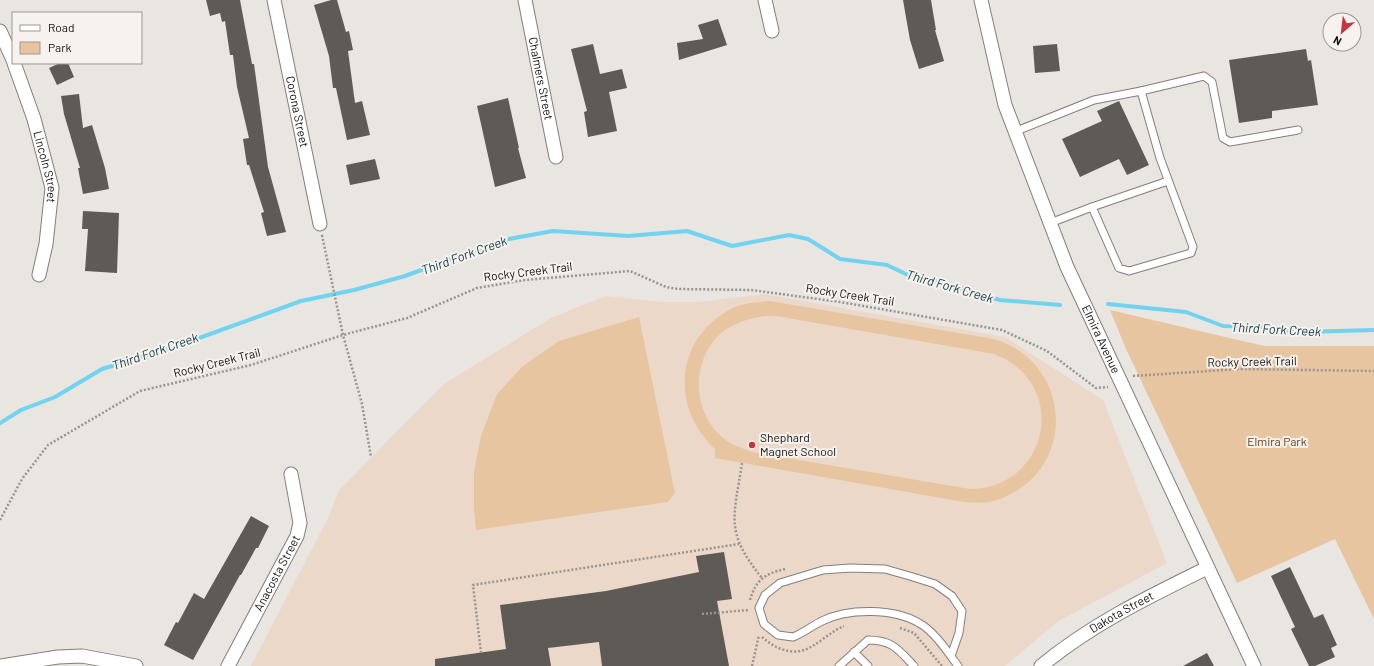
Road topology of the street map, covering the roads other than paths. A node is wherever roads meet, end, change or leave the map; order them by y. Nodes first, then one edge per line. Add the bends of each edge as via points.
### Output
1 (274, 0) edge
2 (525, 0) edge
3 (766, 0) edge
4 (981, 0) edge
5 (0, 31) edge
6 (772, 31) dead end
7 (12, 60) edge
8 (14, 64) edge
9 (1141, 90) junction
10 (1298, 130) dead end
11 (1014, 132) junction
12 (556, 158) dead end
13 (1168, 181) junction
14 (1092, 207) junction
15 (1050, 223) junction
16 (320, 224) road end
17 (39, 275) dead end
18 (291, 474) dead end
19 (1207, 568) junction
20 (854, 652) junction
21 (951, 656) junction
22 (0, 666) edge
23 (136, 666) edge
24 (228, 666) edge
25 (839, 666) edge
26 (868, 666) edge
27 (914, 666) edge
28 (958, 666) edge
29 (1041, 666) edge
30 (1254, 666) edge

1 - 16 street, Corona Street
2 - 12 street, Chalmers Street
3 - 6 street
4 - 11 street, Elmira Avenue via 1000,86
5 - 7 street, Lincoln Street
8 - 17 street, Lincoln Street via 34,119 52,188 46,244
9 - 10 lane via 1204,76 1212,82 1223,138 1230,142
9 - 11 lane via 1094,100
9 - 13 lane
11 - 15 street, Elmira Avenue
13 - 14 lane
13 - 14 lane via 1193,247 1191,253 1129,272 1119,268
14 - 15 lane
15 - 19 street, Elmira Avenue via 1095,330
18 - 24 street, Anacosta Street via 300,523 297,536
19 - 29 street, Dakota Street via 1094,627
19 - 30 street, Elmira Avenue
20 - 25 lane
20 - 26 lane
20 - 27 lane via 868,640 882,640 894,646
21 - 21 lane via 959,633 962,611 952,596 935,584 885,569 823,570 780,583 765,595 759,608 764,624 778,634 793,637 841,614 887,612 920,623
21 - 28 lane
22 - 23 street via 82,656

